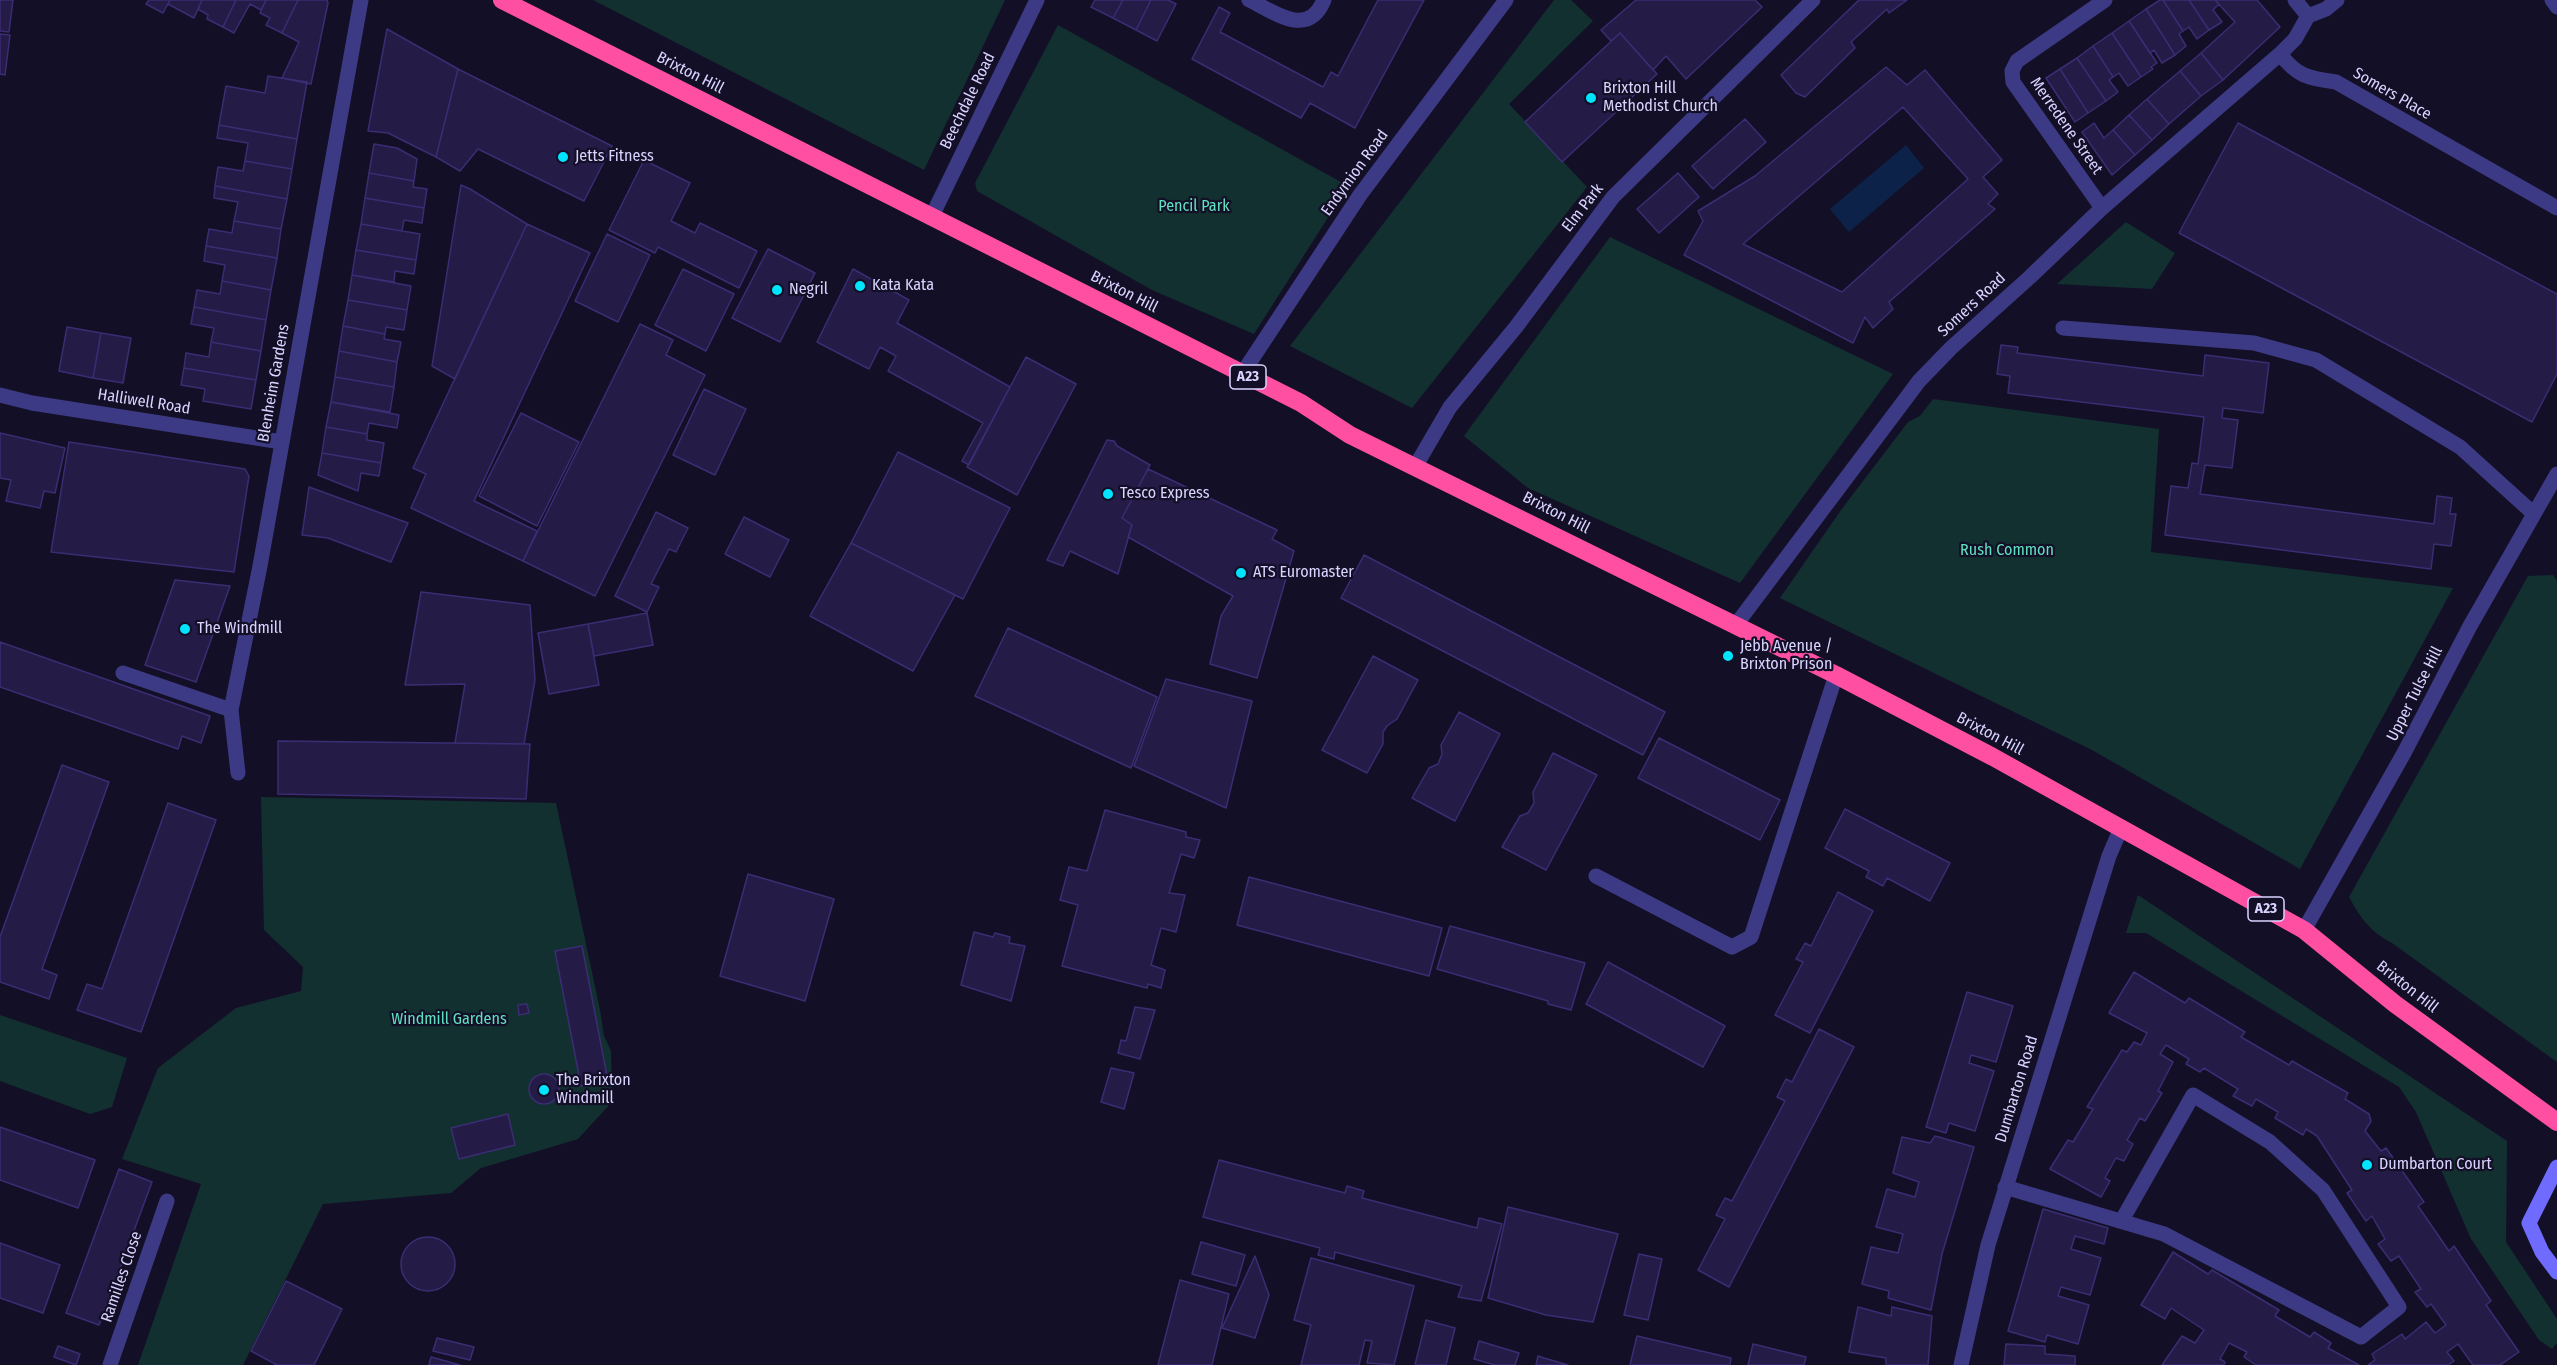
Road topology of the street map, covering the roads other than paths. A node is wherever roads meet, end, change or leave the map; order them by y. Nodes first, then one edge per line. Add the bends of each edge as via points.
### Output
1 (361, 0) edge
2 (502, 0) edge
3 (1037, 0) edge
4 (1249, 0) edge
5 (1323, 0) edge
6 (1813, 0) edge
7 (2105, 0) edge
8 (2295, 0) edge
9 (2337, 0) edge
10 (2552, 0) edge
11 (1501, 2) edge
12 (2557, 7) edge
13 (2308, 16) junction
14 (2280, 54) junction
15 (2557, 207) edge
16 (2102, 208) junction
17 (931, 218) junction
18 (2063, 328) dead end
19 (1242, 374) junction
20 (0, 395) edge
21 (282, 442) junction
22 (1415, 467) junction
23 (2557, 474) edge
24 (2535, 514) junction
25 (1735, 626) junction
26 (123, 674) dead end
27 (1836, 675) junction
28 (231, 710) junction
29 (238, 773) dead end
30 (2121, 828) junction
31 (1596, 876) dead end
32 (2304, 930) junction
33 (2557, 1122) edge
34 (2557, 1167) edge
35 (2005, 1187) junction
36 (167, 1201) dead end
37 (2122, 1220) junction
38 (2557, 1272) edge
39 (110, 1365) edge
40 (1960, 1365) edge

1 - 21 street, Blenheim Gardens
2 - 17 highway, Brixton Hill / A23
3 - 17 street, Beechdale Road
4 - 5 street via 1295,22 1309,20
6 - 22 street, Elm Park via 1613,197 1516,327 1450,407
7 - 16 street, Merredene Street via 2017,61 2012,71 2013,82
8 - 13 street
9 - 13 street
10 - 12 street
11 - 19 street, Endymion Road via 1360,195
13 - 14 street via 2295,39
14 - 15 street, Somers Place via 2292,69 2307,78 2336,82
14 - 16 street, Somers Road
16 - 25 street, Somers Road via 1919,381
17 - 19 highway, Brixton Hill / A23
18 - 24 street via 2254,343 2316,360 2460,447
19 - 22 highway, Brixton Hill / A23
20 - 21 street, Halliwell Road
21 - 28 street, Blenheim Gardens
22 - 25 highway, Brixton Hill / A23
23 - 24 street, Upper Tulse Hill
24 - 32 street, Upper Tulse Hill
25 - 27 highway, Brixton Hill / A23
26 - 28 street
27 - 30 highway, Brixton Hill / A23
27 - 31 street via 1751,937 1732,946
28 - 29 street, Blenheim Gardens
30 - 32 highway, Brixton Hill / A23
30 - 35 street, Dumbarton Road
32 - 33 highway, Brixton Hill / A23 via 2428,1029
34 - 38 street via 2529,1223 2542,1252
35 - 37 street
35 - 40 street, Dumbarton Road
36 - 39 street, Ramilles Close
37 - 37 street via 2164,1234 2361,1336 2399,1307 2323,1190 2270,1142 2193,1095

